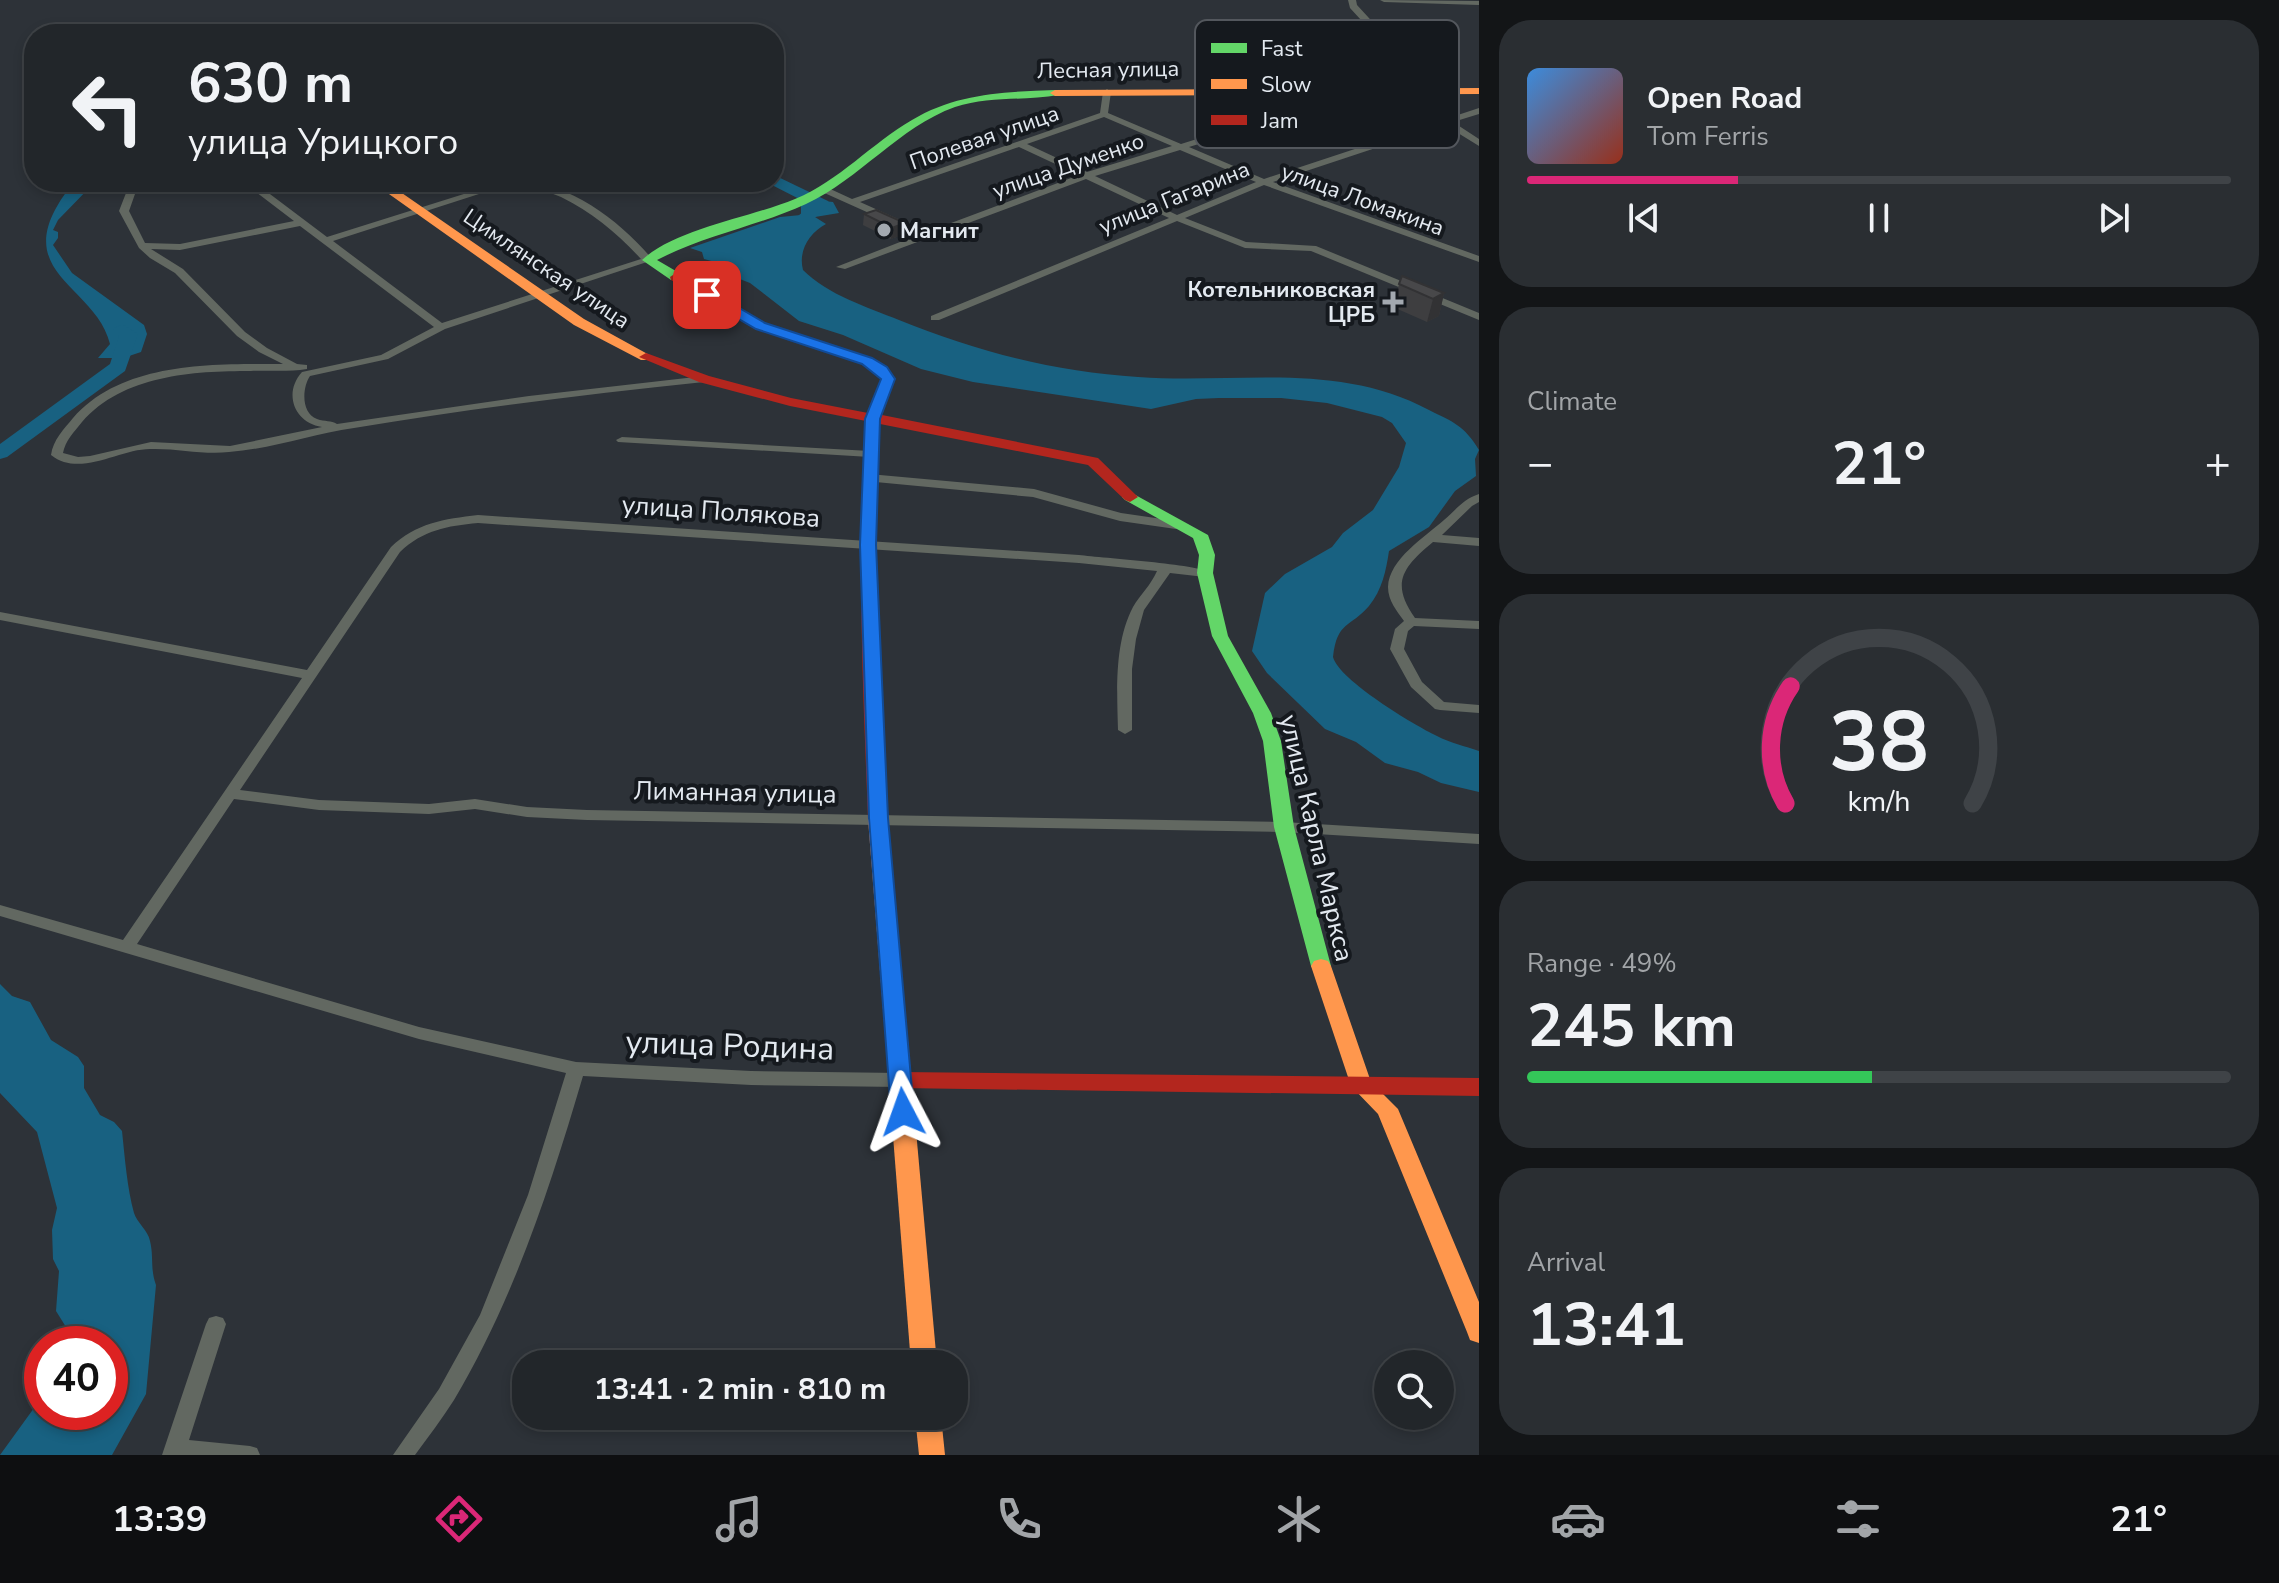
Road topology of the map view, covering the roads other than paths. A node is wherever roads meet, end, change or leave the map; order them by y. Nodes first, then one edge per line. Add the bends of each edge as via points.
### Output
1 (1352, 0) edge
2 (1384, 0) edge
3 (1479, 3) edge
4 (1366, 20) edge
5 (1459, 91) edge
6 (1479, 91) edge
7 (1107, 92) junction
8 (1195, 92) edge
9 (1479, 111) edge
10 (1104, 114) junction
11 (1459, 117) edge
12 (1459, 130) edge
13 (1195, 142) edge
14 (1018, 143) junction
15 (1479, 143) edge
16 (1179, 147) junction
17 (1365, 148) edge
18 (1088, 175) junction
19 (1264, 182) junction
20 (132, 192) edge
21 (262, 192) edge
22 (392, 192) edge
23 (481, 192) edge
24 (561, 192) edge
25 (813, 195) junction
26 (854, 201) junction
27 (421, 212) junction
28 (1174, 217) junction
29 (303, 222) junction
30 (924, 234) junction
31 (327, 240) junction
32 (142, 246) junction
33 (1479, 259) edge
34 (648, 260) junction
35 (841, 267) dead end
36 (543, 294) junction
37 (1479, 317) edge
38 (935, 318) dead end
39 (441, 327) junction
40 (303, 367) junction
41 (327, 370) junction
42 (704, 379) junction
43 (873, 419) junction
44 (350, 425) junction
45 (622, 440) dead end
46 (870, 454) junction
47 (869, 478) junction
48 (1479, 498) edge
49 (1176, 525) junction
50 (1432, 538) junction
51 (1479, 542) edge
52 (868, 545) junction
53 (1165, 567) junction
54 (1205, 573) junction
55 (0, 616) edge
56 (1411, 622) junction
57 (1479, 625) edge
58 (309, 675) junction
59 (1479, 709) edge
60 (1125, 730) dead end
61 (233, 794) junction
62 (878, 818) junction
63 (1284, 827) junction
64 (1479, 839) edge
65 (0, 910) edge
66 (127, 947) junction
67 (576, 1069) junction
68 (900, 1080) junction
69 (1362, 1086) junction
70 (1479, 1087) edge
71 (216, 1324) dead end
72 (1479, 1332) edge
73 (923, 1350) edge
74 (929, 1430) edge
75 (174, 1451) edge
76 (250, 1455) edge
77 (403, 1455) edge
78 (932, 1455) edge

1 - 4 street
2 - 3 street
5 - 6 street, Лесная улица
7 - 8 street, Лесная улица
7 - 10 street
7 - 25 street, Лесная улица via 1020,95 949,105
9 - 11 street, улица Гагарина
10 - 14 street, Полевая улица
10 - 16 street, улица Ломакина
12 - 15 street
13 - 16 street, улица Думенко
14 - 18 street
14 - 26 street, Полевая улица
16 - 18 street, улица Думенко
16 - 19 street, улица Ломакина
17 - 19 street, улица Гагарина
18 - 28 street
18 - 30 street, улица Думенко
19 - 28 street, улица Гагарина
19 - 33 street, улица Ломакина
20 - 32 street via 124,211
21 - 29 street
22 - 27 street, Цимлянская улица
23 - 27 street
24 - 34 street via 617,227
25 - 26 street
25 - 34 street, Лесная улица via 682,242
26 - 30 street
27 - 31 street
27 - 36 street, Цимлянская улица
28 - 37 street via 1245,245 1313,248
28 - 38 street, улица Гагарина
29 - 31 street
29 - 32 street via 202,244
30 - 35 street, улица Думенко
31 - 39 street
32 - 40 street via 179,271 241,334 276,358
34 - 36 street
34 - 43 street via 760,326 878,366 888,379
36 - 39 street
36 - 42 street, Цимлянская улица via 628,350
39 - 41 street via 384,357
40 - 41 street
40 - 44 street via 207,370 135,383 87,406 58,445 57,455 87,459 152,445 229,449
41 - 44 street via 300,378 306,416
42 - 43 street, Цимлянская улица
42 - 44 street
43 - 46 street
43 - 49 street, Цимлянская улица via 1093,461 1137,503
45 - 46 street
46 - 47 street
47 - 49 street via 1034,493 1120,517
47 - 52 street
48 - 50 street
49 - 54 street, Цимлянская улица via 1204,541
50 - 51 street
50 - 56 street via 1398,571 1394,584 1397,603
52 - 53 street, улица Полякова
52 - 58 street, улица Полякова via 478,519 424,528 413,531 395,550
52 - 62 street
53 - 54 street, улица Полякова
53 - 60 street via 1139,608 1130,637
54 - 63 street, улица Карла Маркса via 1220,636 1272,741
55 - 58 street
56 - 57 street
56 - 59 street via 1402,629 1397,649 1416,684 1440,706
58 - 61 street, улица Полякова
61 - 62 street, Лиманная улица via 319,805 429,809 475,804 587,815
61 - 66 street, улица Полякова
62 - 63 street, Лиманная улица
62 - 68 street
63 - 64 street, Лиманная улица
63 - 69 street, улица Карла Маркса via 1326,986
65 - 66 street, улица Родина
66 - 67 street, улица Родина via 419,1033
67 - 68 street, улица Родина
67 - 77 street via 541,1183 489,1314 446,1395
68 - 69 street, улица Родина
68 - 73 street
69 - 70 street, улица Родина
69 - 72 street, улица Карла Маркса via 1387,1109
71 - 75 street
74 - 78 street
75 - 76 street

